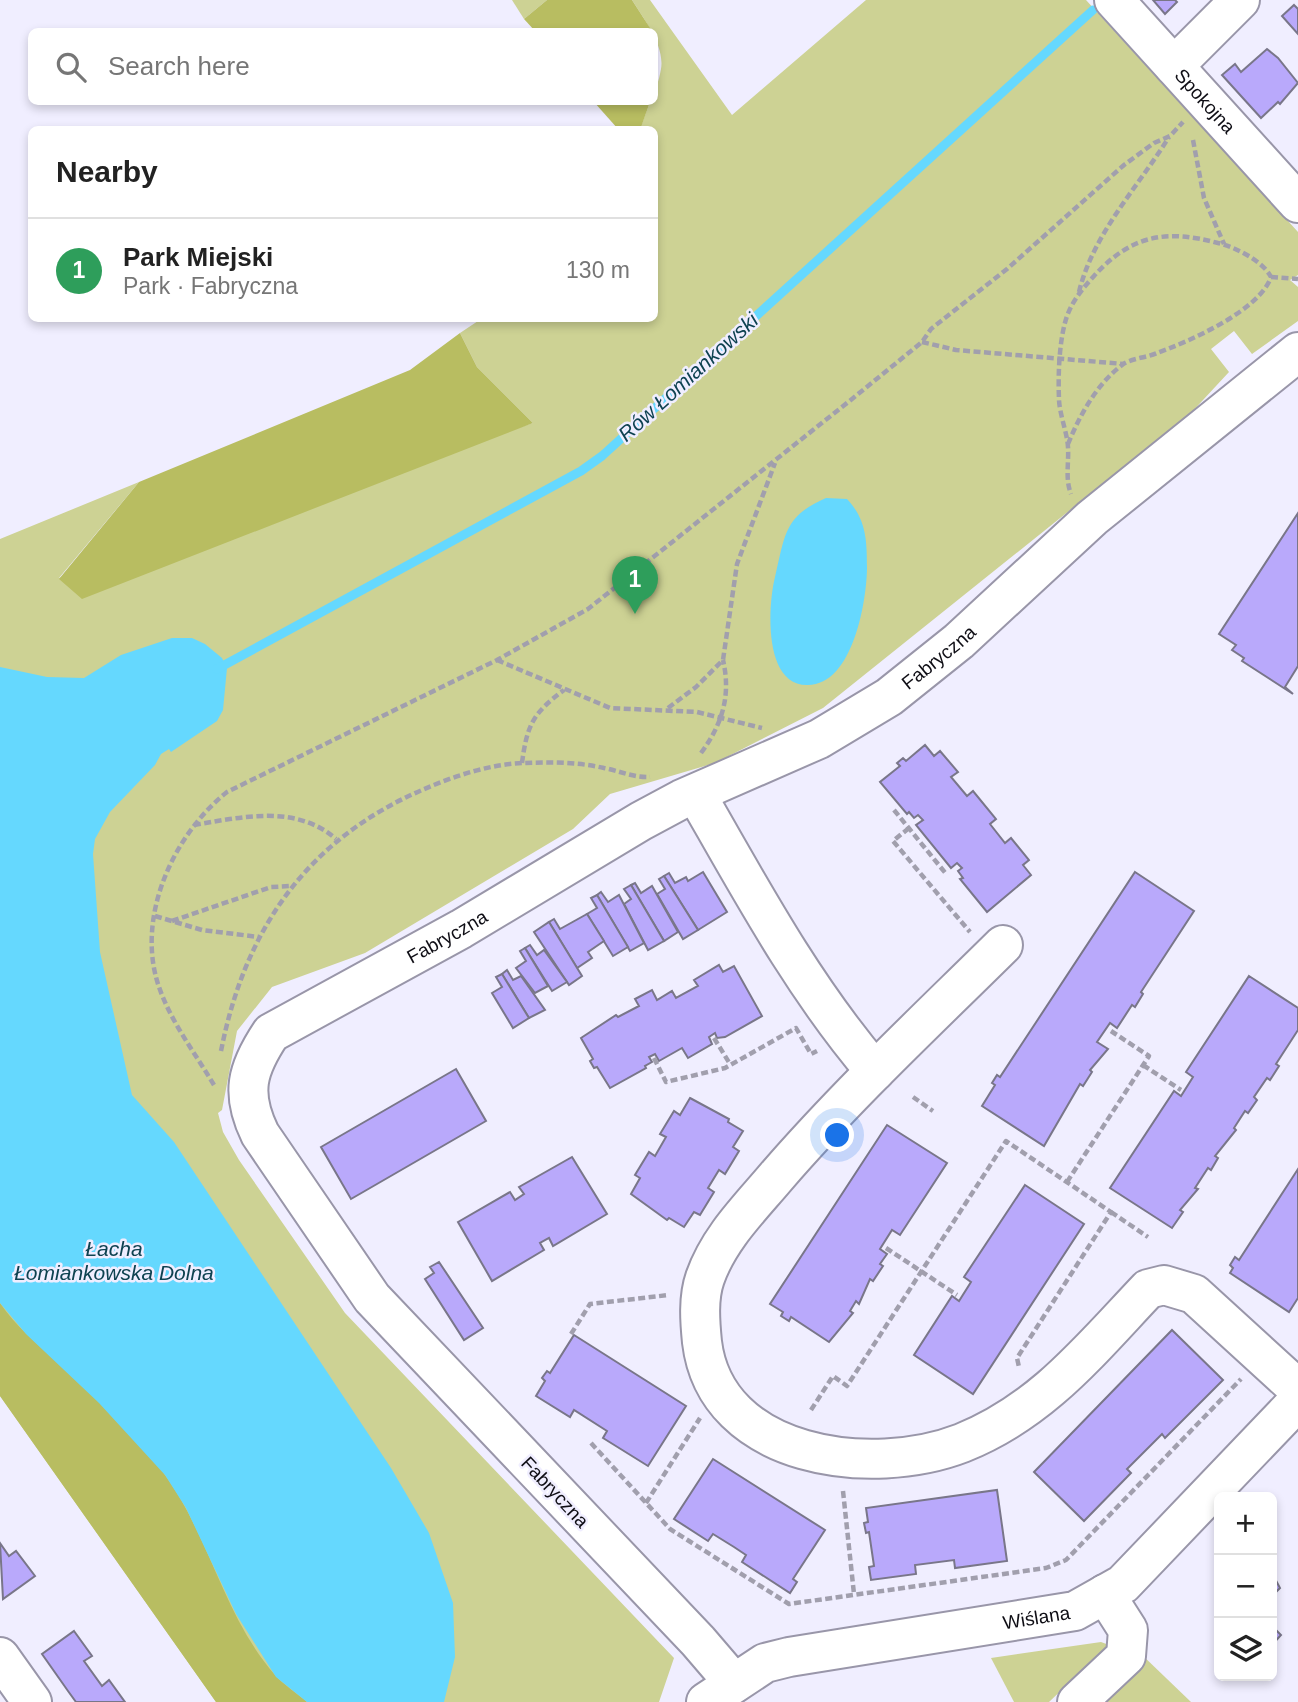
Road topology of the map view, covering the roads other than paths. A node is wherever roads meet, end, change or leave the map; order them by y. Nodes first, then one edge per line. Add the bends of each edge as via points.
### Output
1 (1114, 0) edge
2 (1240, 0) edge
3 (1174, 66) junction
4 (1298, 203) edge
5 (1298, 352) edge
6 (696, 777) junction
7 (988, 940) road end
8 (875, 1071) junction
9 (1298, 1389) edge
10 (1298, 1401) edge
11 (1105, 1594) junction
12 (0, 1657) edge
13 (720, 1692) edge
14 (32, 1702) edge
15 (1077, 1702) edge

1 - 3 street, Spokojna
2 - 3 street
3 - 4 street, Spokojna
5 - 6 street, Fabryczna via 1092,518 933,664 848,723 789,753
6 - 8 street via 791,959
6 - 13 street, Fabryczna via 641,821 461,929 271,1032 253,1061 247,1094 260,1134 372,1297 698,1641
7 - 8 street
8 - 9 street via 735,1224 719,1246 704,1281 699,1318 704,1359 722,1398 758,1432 800,1448 850,1458 912,1457 961,1443 1008,1421 1052,1390 1148,1289 1164,1285 1194,1294
10 - 11 street, Wiślana via 1123,1584
11 - 13 street, Wiślana via 1075,1611 765,1663
11 - 15 street via 1128,1630 1126,1656
12 - 14 street

